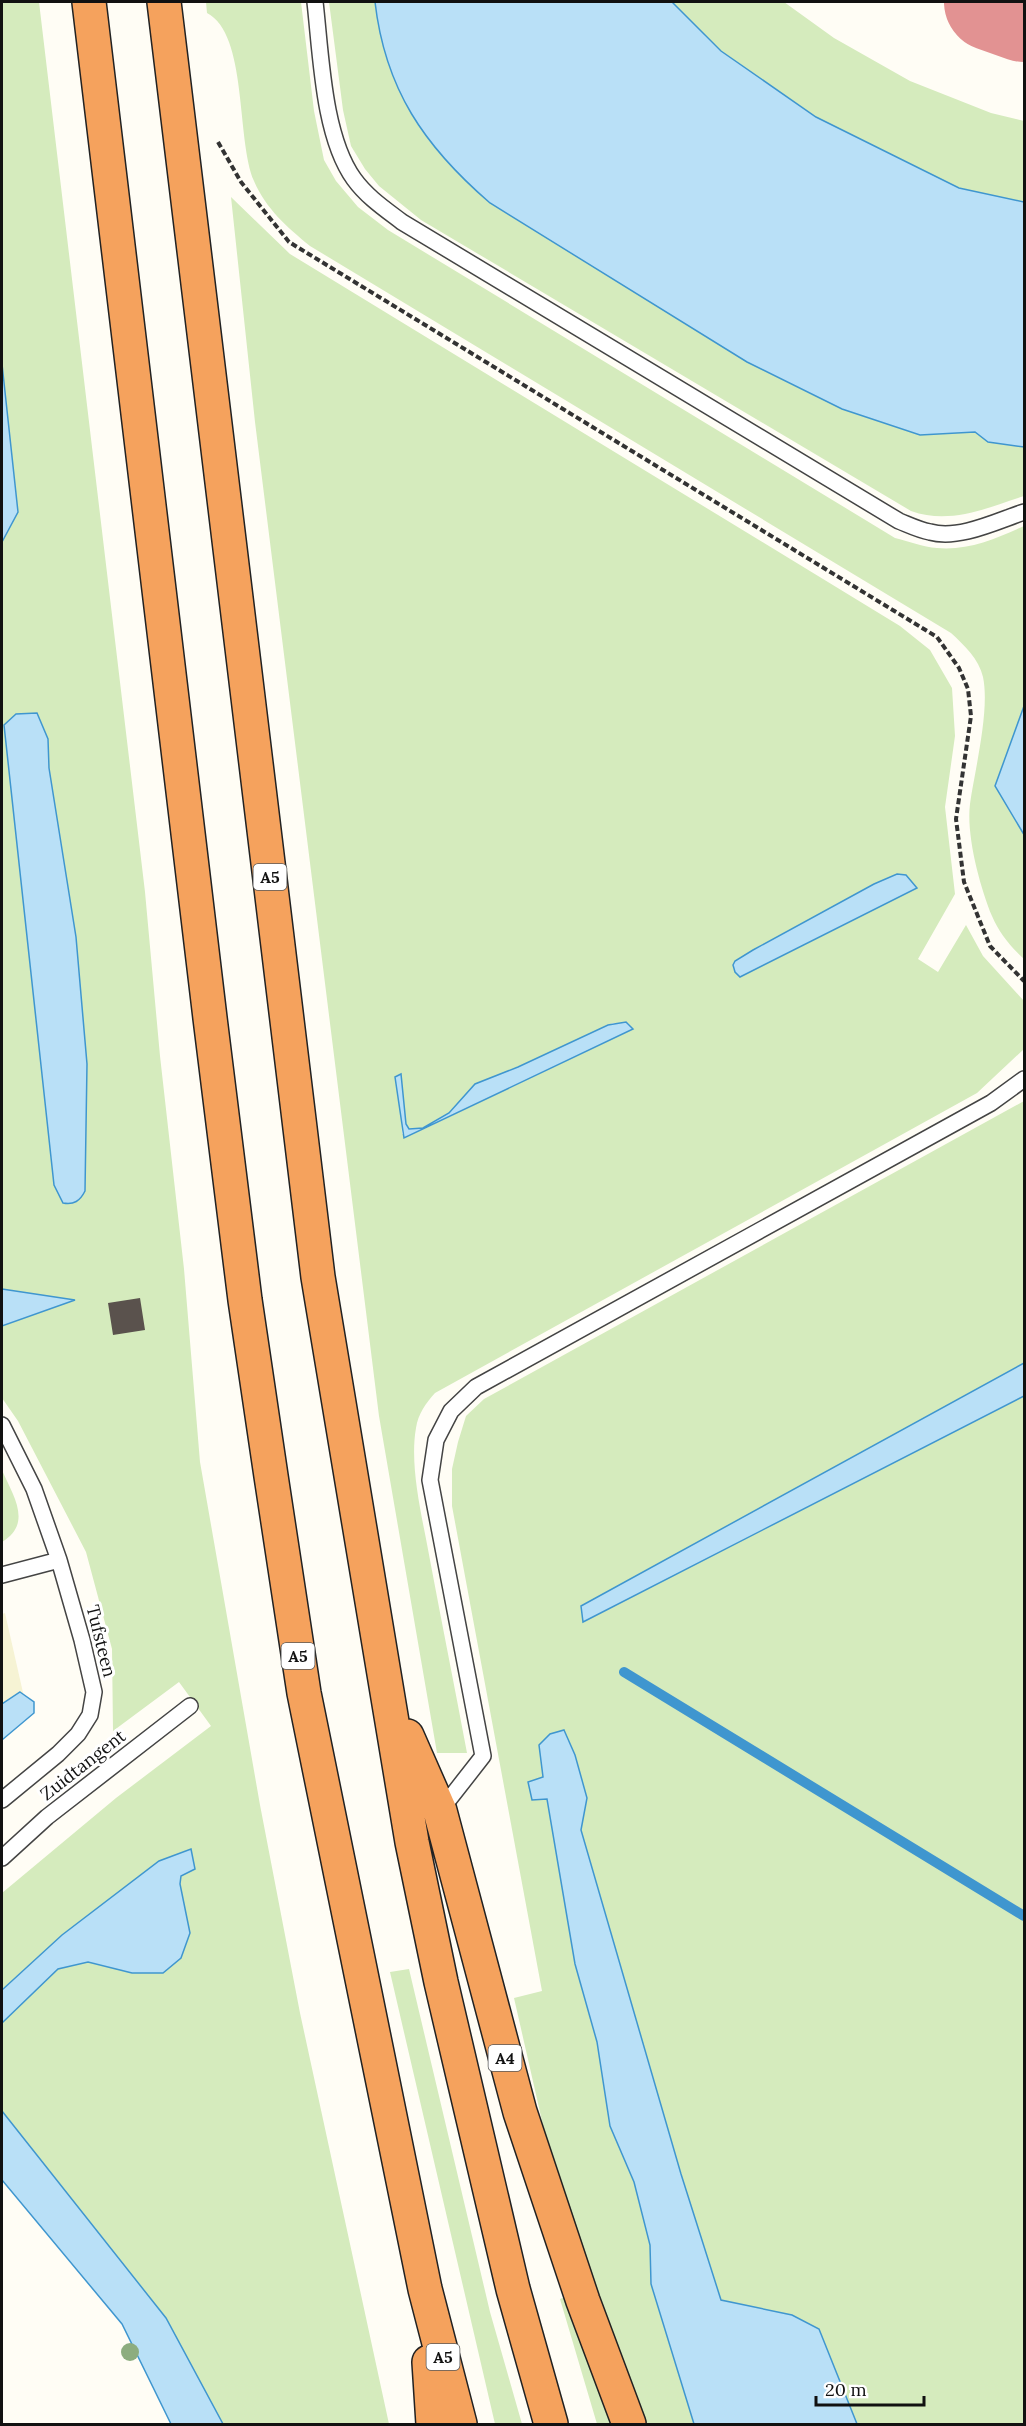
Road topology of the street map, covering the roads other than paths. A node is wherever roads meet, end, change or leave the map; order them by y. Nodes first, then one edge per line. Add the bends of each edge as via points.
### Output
1 (89, 2) edge
2 (164, 2) edge
3 (315, 2) edge
4 (1024, 512) edge
5 (1024, 1079) edge
6 (2, 1425) edge
7 (58, 1560) junction
8 (2, 1575) edge
9 (387, 1690) junction
10 (190, 1706) dead end
11 (2, 1800) edge
12 (440, 1811) junction
13 (2, 1858) edge
14 (425, 2289) junction
15 (433, 2424) edge
16 (460, 2424) edge
17 (550, 2424) edge
18 (629, 2424) edge

1 - 14 highway, A5 via 245,1300 304,1692
2 - 9 highway, A5 via 318,1277
3 - 4 lane via 326,100 338,148 354,179 377,204 899,521 931,533 949,533
5 - 12 lane via 991,1103 476,1387 451,1411 436,1440 430,1480 483,1756
6 - 7 lane, Tufsteen via 34,1489
7 - 8 lane
7 - 11 lane, Tufsteen via 94,1692 90,1715 78,1734
9 - 12 highway, A4
9 - 17 highway, A5 via 412,1842 441,1982 513,2289
10 - 13 lane, Zuidtangent via 47,1817
12 - 18 highway, A4 via 520,2112
14 - 15 highway, A5
14 - 16 highway, A5

